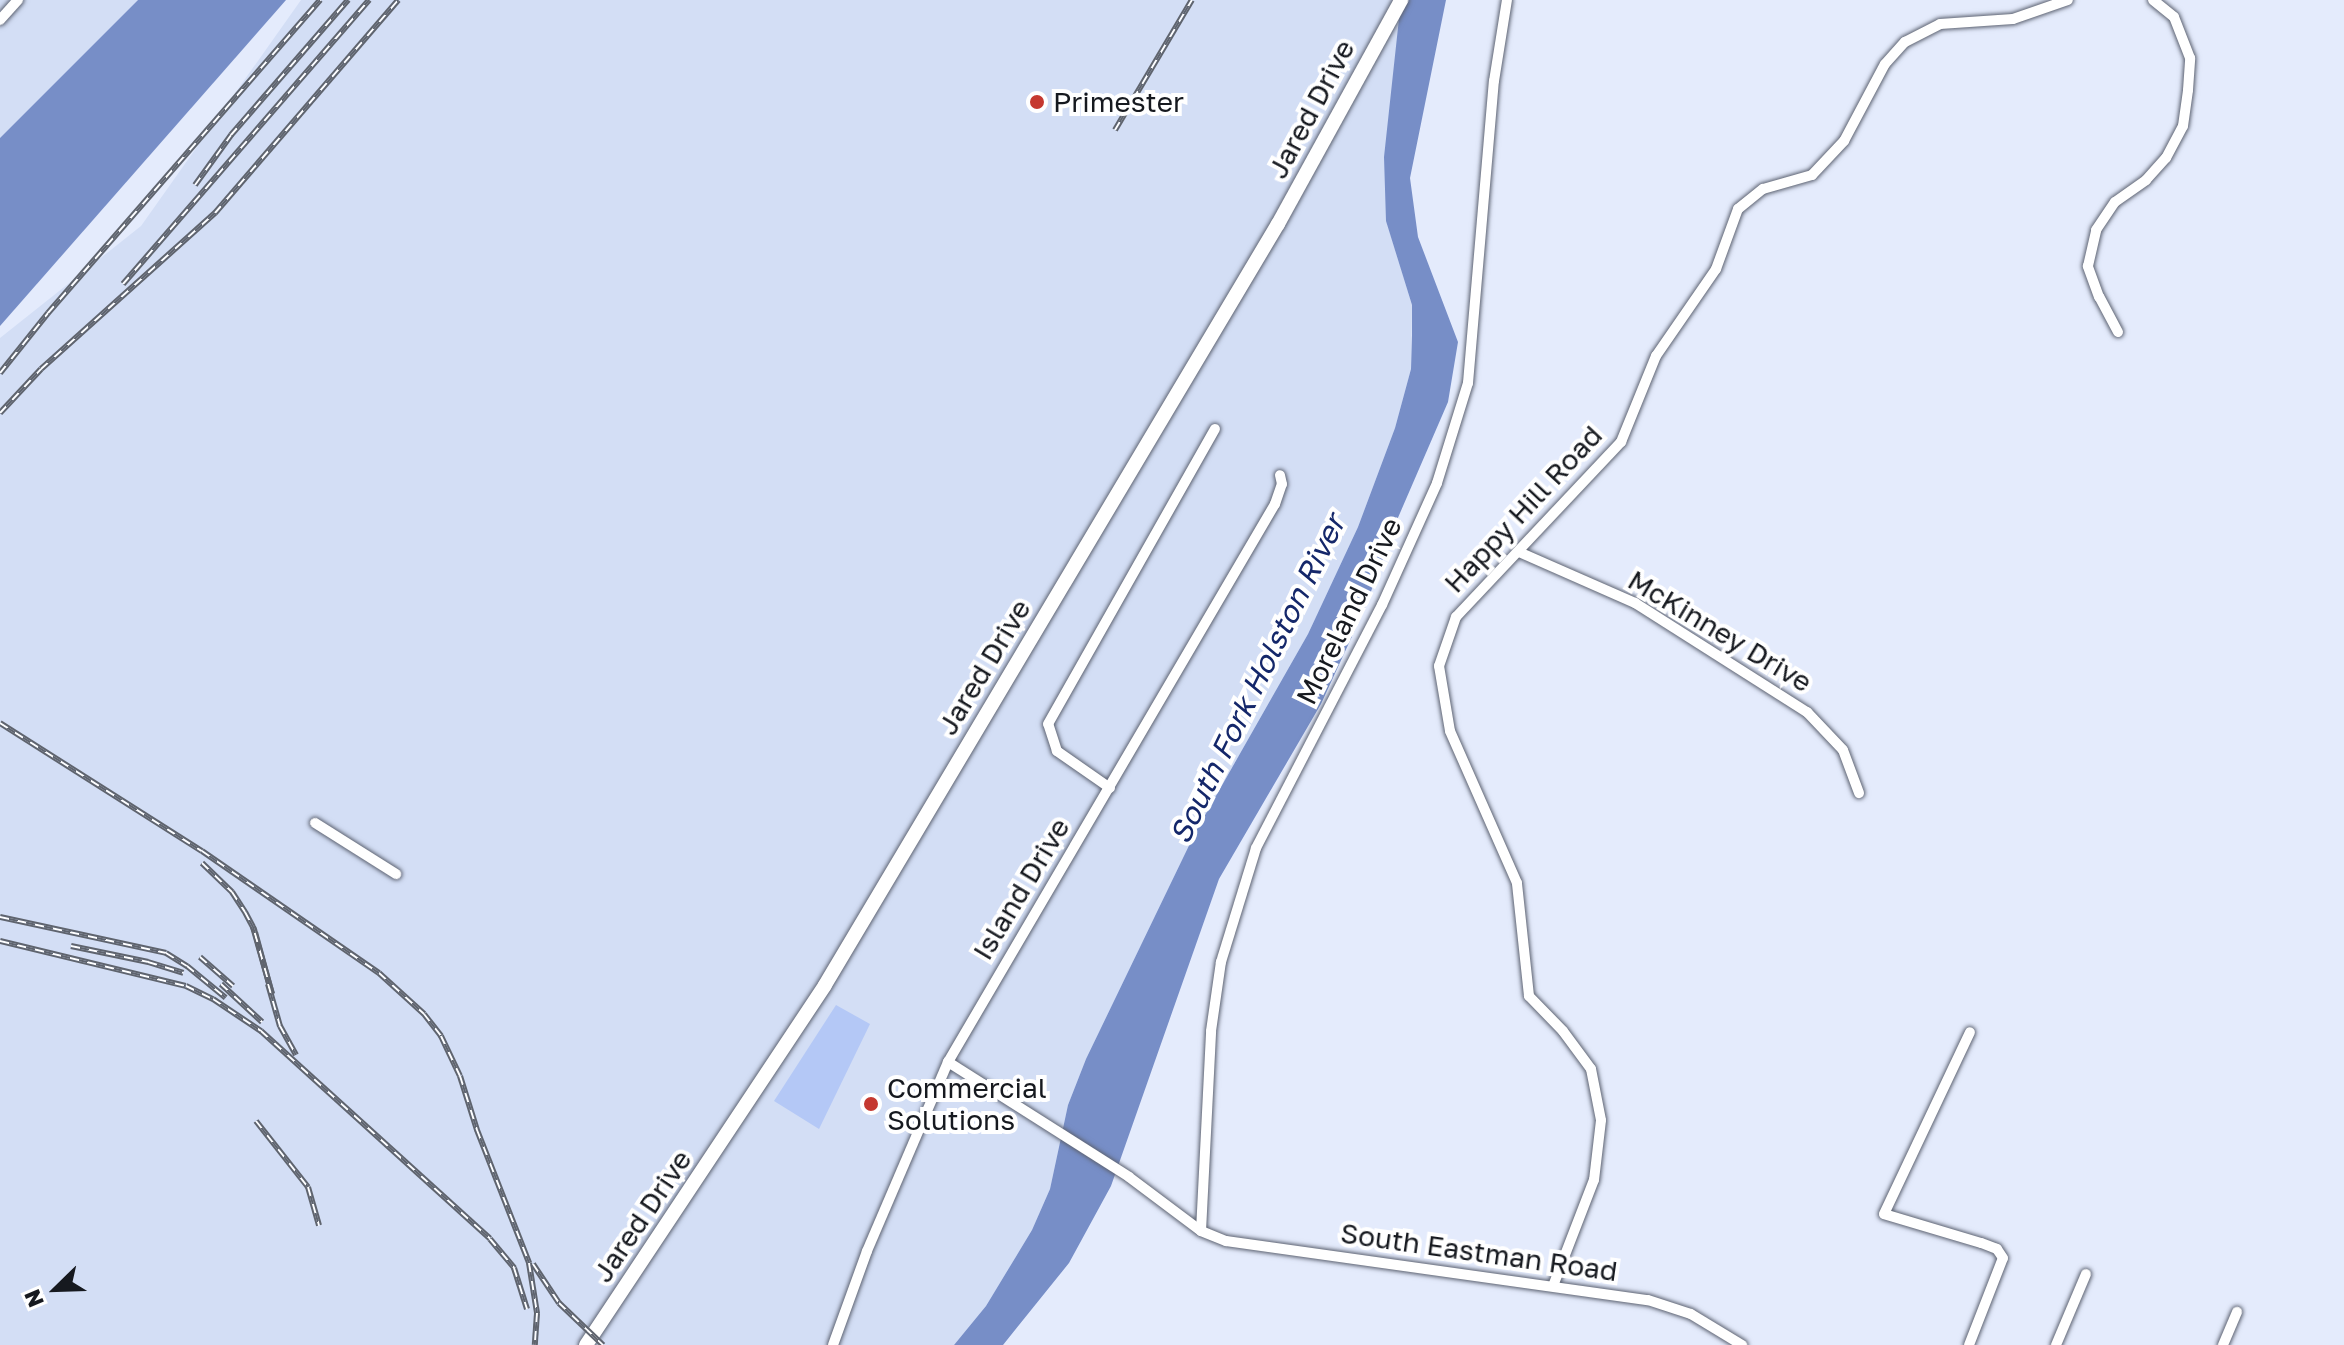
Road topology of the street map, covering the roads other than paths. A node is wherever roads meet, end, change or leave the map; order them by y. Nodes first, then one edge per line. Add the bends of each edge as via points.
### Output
1 (18, 0) edge
2 (1401, 0) edge
3 (1507, 0) edge
4 (2068, 0) edge
5 (2153, 0) edge
6 (0, 20) edge
7 (2118, 332) dead end
8 (1215, 429) dead end
9 (1280, 475) dead end
10 (1519, 552) junction
11 (1110, 788) junction
12 (1859, 793) dead end
13 (315, 823) dead end
14 (396, 874) dead end
15 (1970, 1032) dead end
16 (948, 1062) junction
17 (1201, 1231) junction
18 (2086, 1274) dead end
19 (1553, 1286) junction
20 (2237, 1312) dead end
21 (586, 1345) edge
22 (833, 1345) edge
23 (1742, 1345) edge
24 (1969, 1345) edge
25 (2056, 1345) edge
26 (2223, 1345) edge

1 - 6 street
2 - 21 main road, Jared Drive via 1278,224 825,985
3 - 17 street, Moreland Drive via 1494,81 1468,383 1431,496 1382,605 1256,848 1221,962 1211,1031
4 - 10 street, Happy Hill Road via 2013,19 1940,24 1905,42 1885,64 1844,141 1812,175 1763,189 1738,209 1716,269 1656,356 1621,442
5 - 7 street via 2174,17 2190,58 2188,90 2183,126 2166,158 2115,202 2096,230 2088,266
8 - 11 street via 1048,724 1057,751
9 - 11 street, Island Drive via 1275,504
10 - 12 street, McKinney Drive via 1635,603 1807,712 1843,750
10 - 19 street, Happy Hill Road via 1456,617 1439,666 1450,731 1517,883 1529,996 1591,1069 1601,1120 1594,1180
11 - 16 street, Island Drive
13 - 14 street
15 - 24 street via 1884,1214 1981,1243 1997,1249 2003,1258
16 - 17 street, South Eastman Road via 1118,1170
16 - 22 street, Island Drive
17 - 19 street, South Eastman Road via 1226,1241
18 - 25 street
19 - 23 street, South Eastman Road via 1648,1300 1691,1314
20 - 26 street

